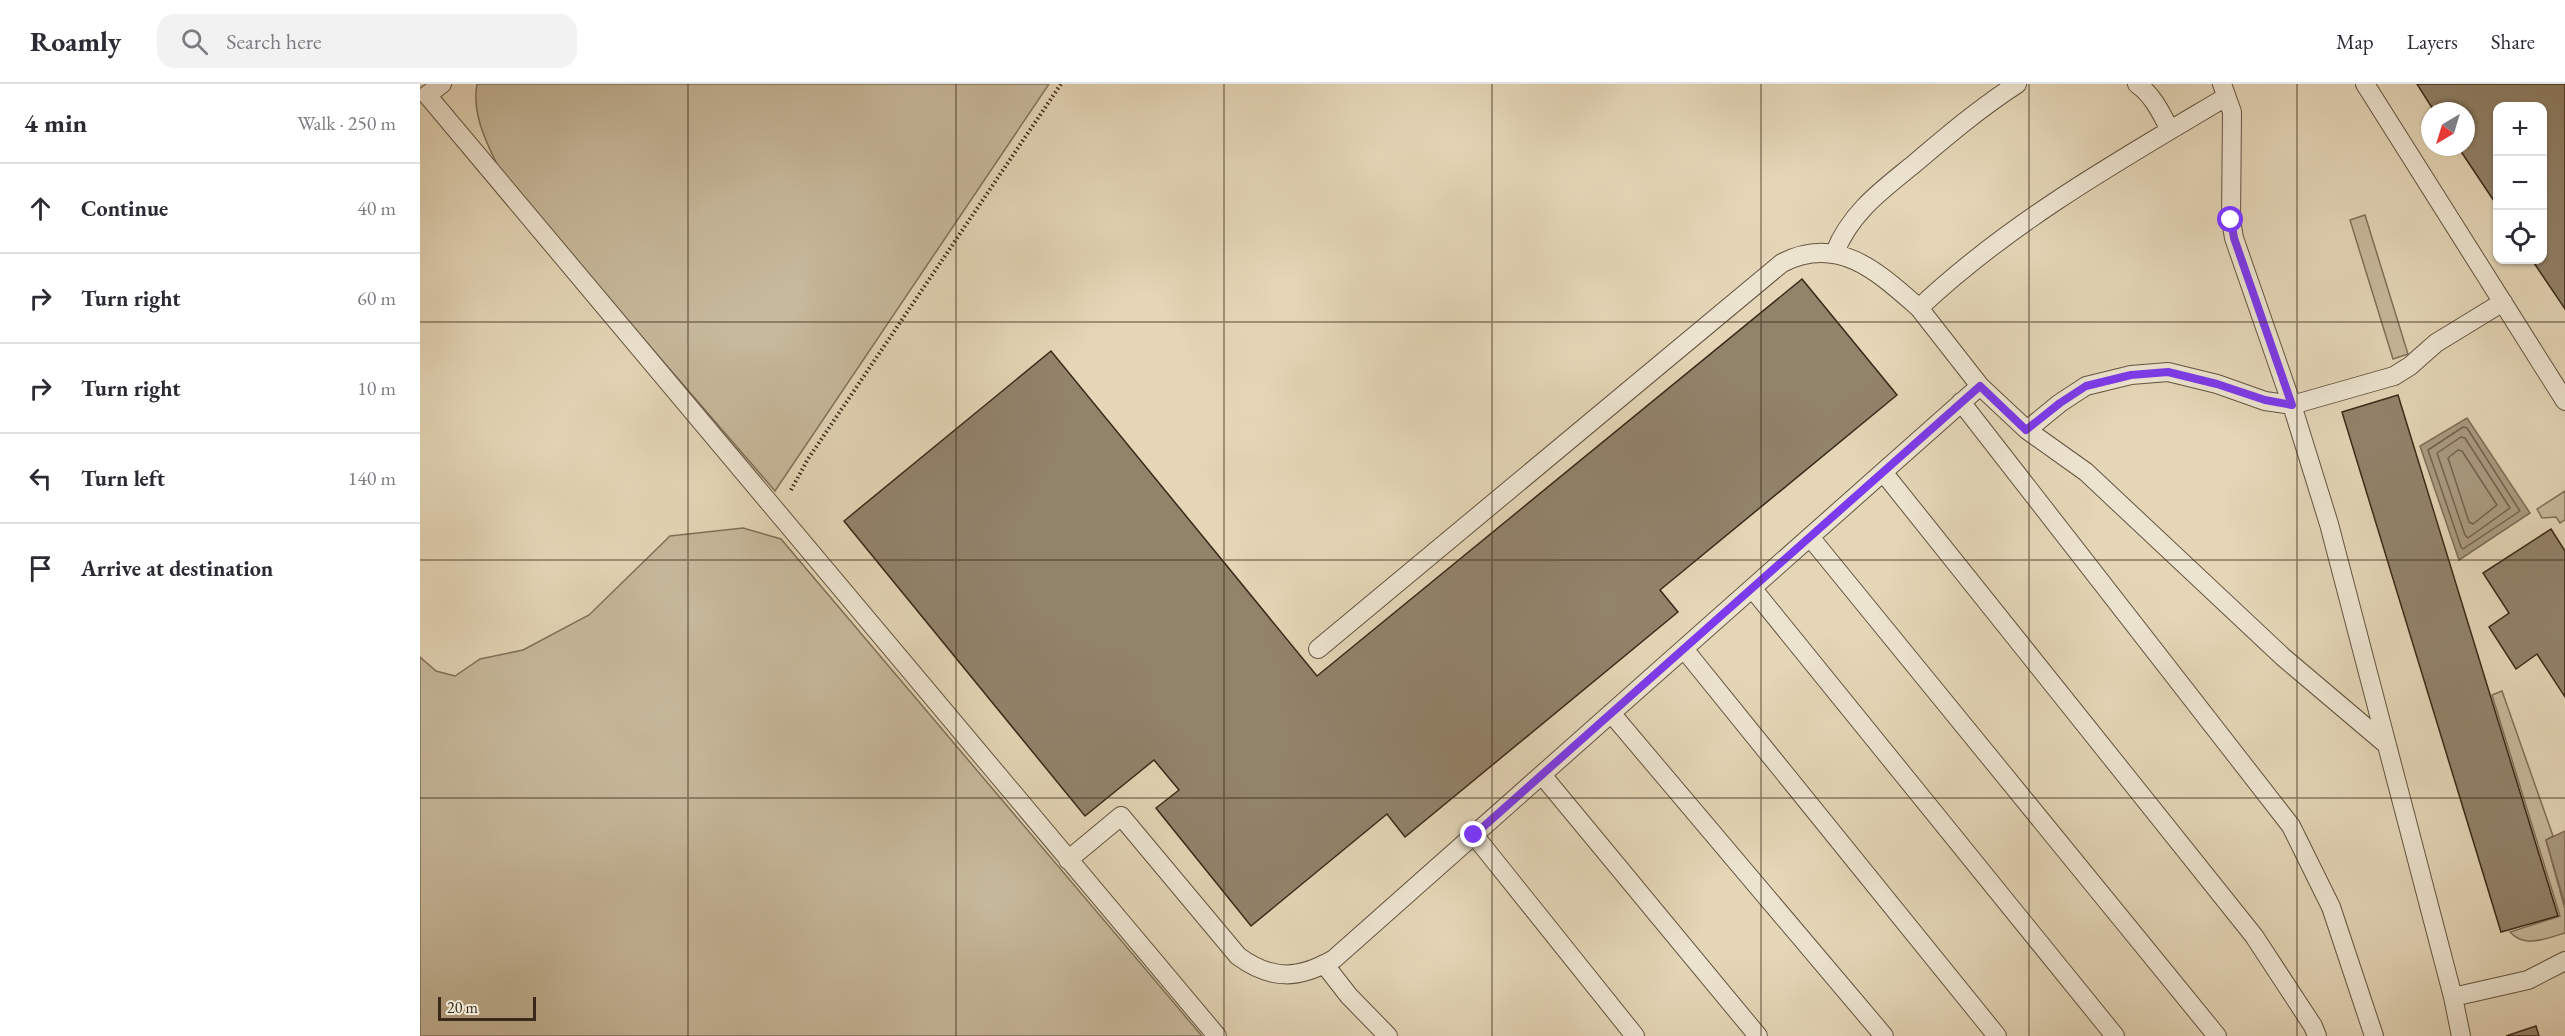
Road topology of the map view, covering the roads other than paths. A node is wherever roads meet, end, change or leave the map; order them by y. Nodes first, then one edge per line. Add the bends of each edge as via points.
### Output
1 (442, 84) edge
2 (2017, 84) edge
3 (2137, 84) edge
4 (2365, 84) edge
5 (2224, 90) edge
6 (2170, 130) junction
7 (1835, 252) junction
8 (2503, 302) junction
9 (1920, 308) junction
10 (1980, 386) junction
11 (2565, 400) edge
12 (1962, 402) junction
13 (2292, 405) junction
14 (2026, 430) junction
15 (1883, 472) junction
16 (1810, 537) junction
17 (1752, 588) junction
18 (1317, 649) dead end
19 (1684, 649) junction
20 (1611, 713) junction
21 (2387, 745) junction
22 (1542, 775) junction
23 (1474, 835) junction
24 (1068, 860) junction
25 (2565, 961) edge
26 (1324, 964) junction
27 (2453, 997) junction
28 (1217, 1036) edge
29 (1388, 1036) edge
30 (1635, 1036) edge
31 (1758, 1036) edge
32 (1884, 1036) edge
33 (1997, 1036) edge
34 (2115, 1036) edge
35 (2217, 1036) edge
36 (2317, 1036) edge
37 (2374, 1036) edge
38 (2461, 1036) edge

1 - 24 lane via 427,95
2 - 7 lane via 1975,112 1874,196 1846,228
3 - 6 lane via 2158,107
4 - 8 lane
5 - 6 lane
5 - 13 lane via 2232,112 2232,229
6 - 9 lane via 2102,170 2025,223 1946,283
7 - 9 lane via 1858,262
7 - 18 lane via 1807,253 1782,263
8 - 11 lane
8 - 13 lane via 2436,343 2394,376
9 - 10 lane
10 - 12 lane
10 - 14 lane
12 - 15 lane
12 - 37 lane via 2291,826 2331,907
13 - 14 lane via 2168,372 2131,375 2086,386
13 - 21 lane via 2329,524
14 - 21 lane via 2086,472 2283,657
15 - 16 lane
15 - 36 lane via 2254,936
16 - 17 lane
16 - 35 lane
17 - 19 lane
17 - 34 lane
19 - 20 lane
19 - 33 lane
20 - 22 lane
20 - 32 lane
21 - 27 lane
22 - 23 lane
22 - 31 lane
23 - 26 lane
23 - 30 lane
24 - 26 lane via 1121,816 1238,956 1252,966 1276,974 1308,972
24 - 28 lane
25 - 27 lane via 2528,980
26 - 29 lane
27 - 38 lane

